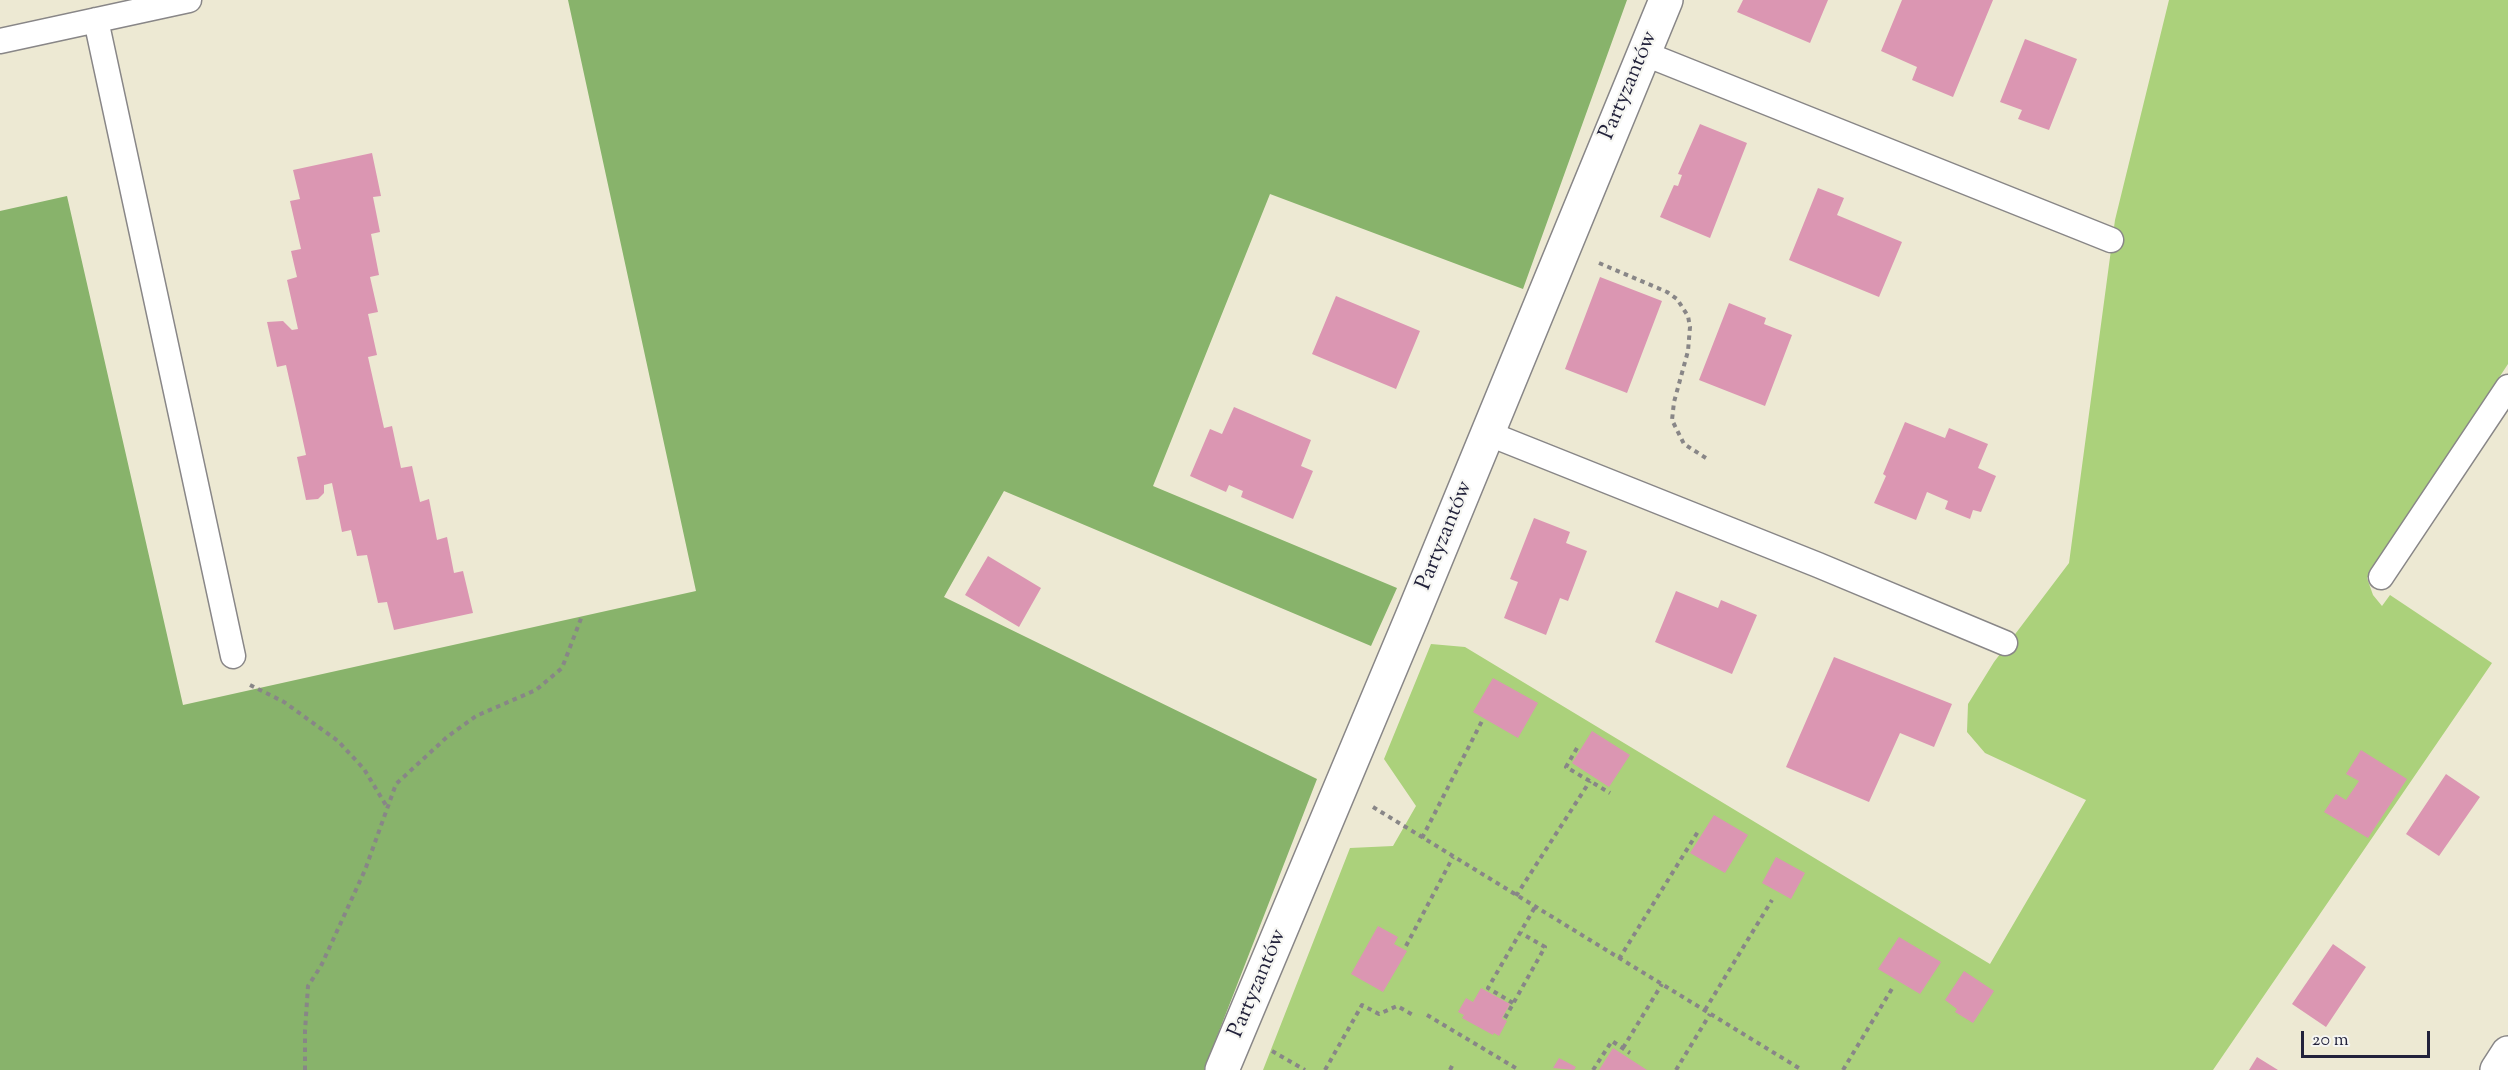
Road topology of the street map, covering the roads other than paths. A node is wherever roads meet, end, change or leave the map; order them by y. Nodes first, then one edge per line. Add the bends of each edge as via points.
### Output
1 (189, 0) edge
2 (1666, 0) edge
3 (96, 20) junction
4 (0, 41) edge
5 (1643, 53) junction
6 (2111, 240) dead end
7 (2508, 387) edge
8 (1487, 433) junction
9 (2381, 577) dead end
10 (2005, 643) dead end
11 (233, 656) road end
12 (2508, 1053) edge
13 (1222, 1070) edge
14 (2497, 1070) edge

1 - 3 lane
2 - 5 street, Partyzantów
3 - 4 lane
3 - 11 lane
5 - 6 lane
5 - 8 street, Partyzantów
7 - 9 lane
8 - 10 lane
8 - 13 street, Partyzantów
12 - 14 street

